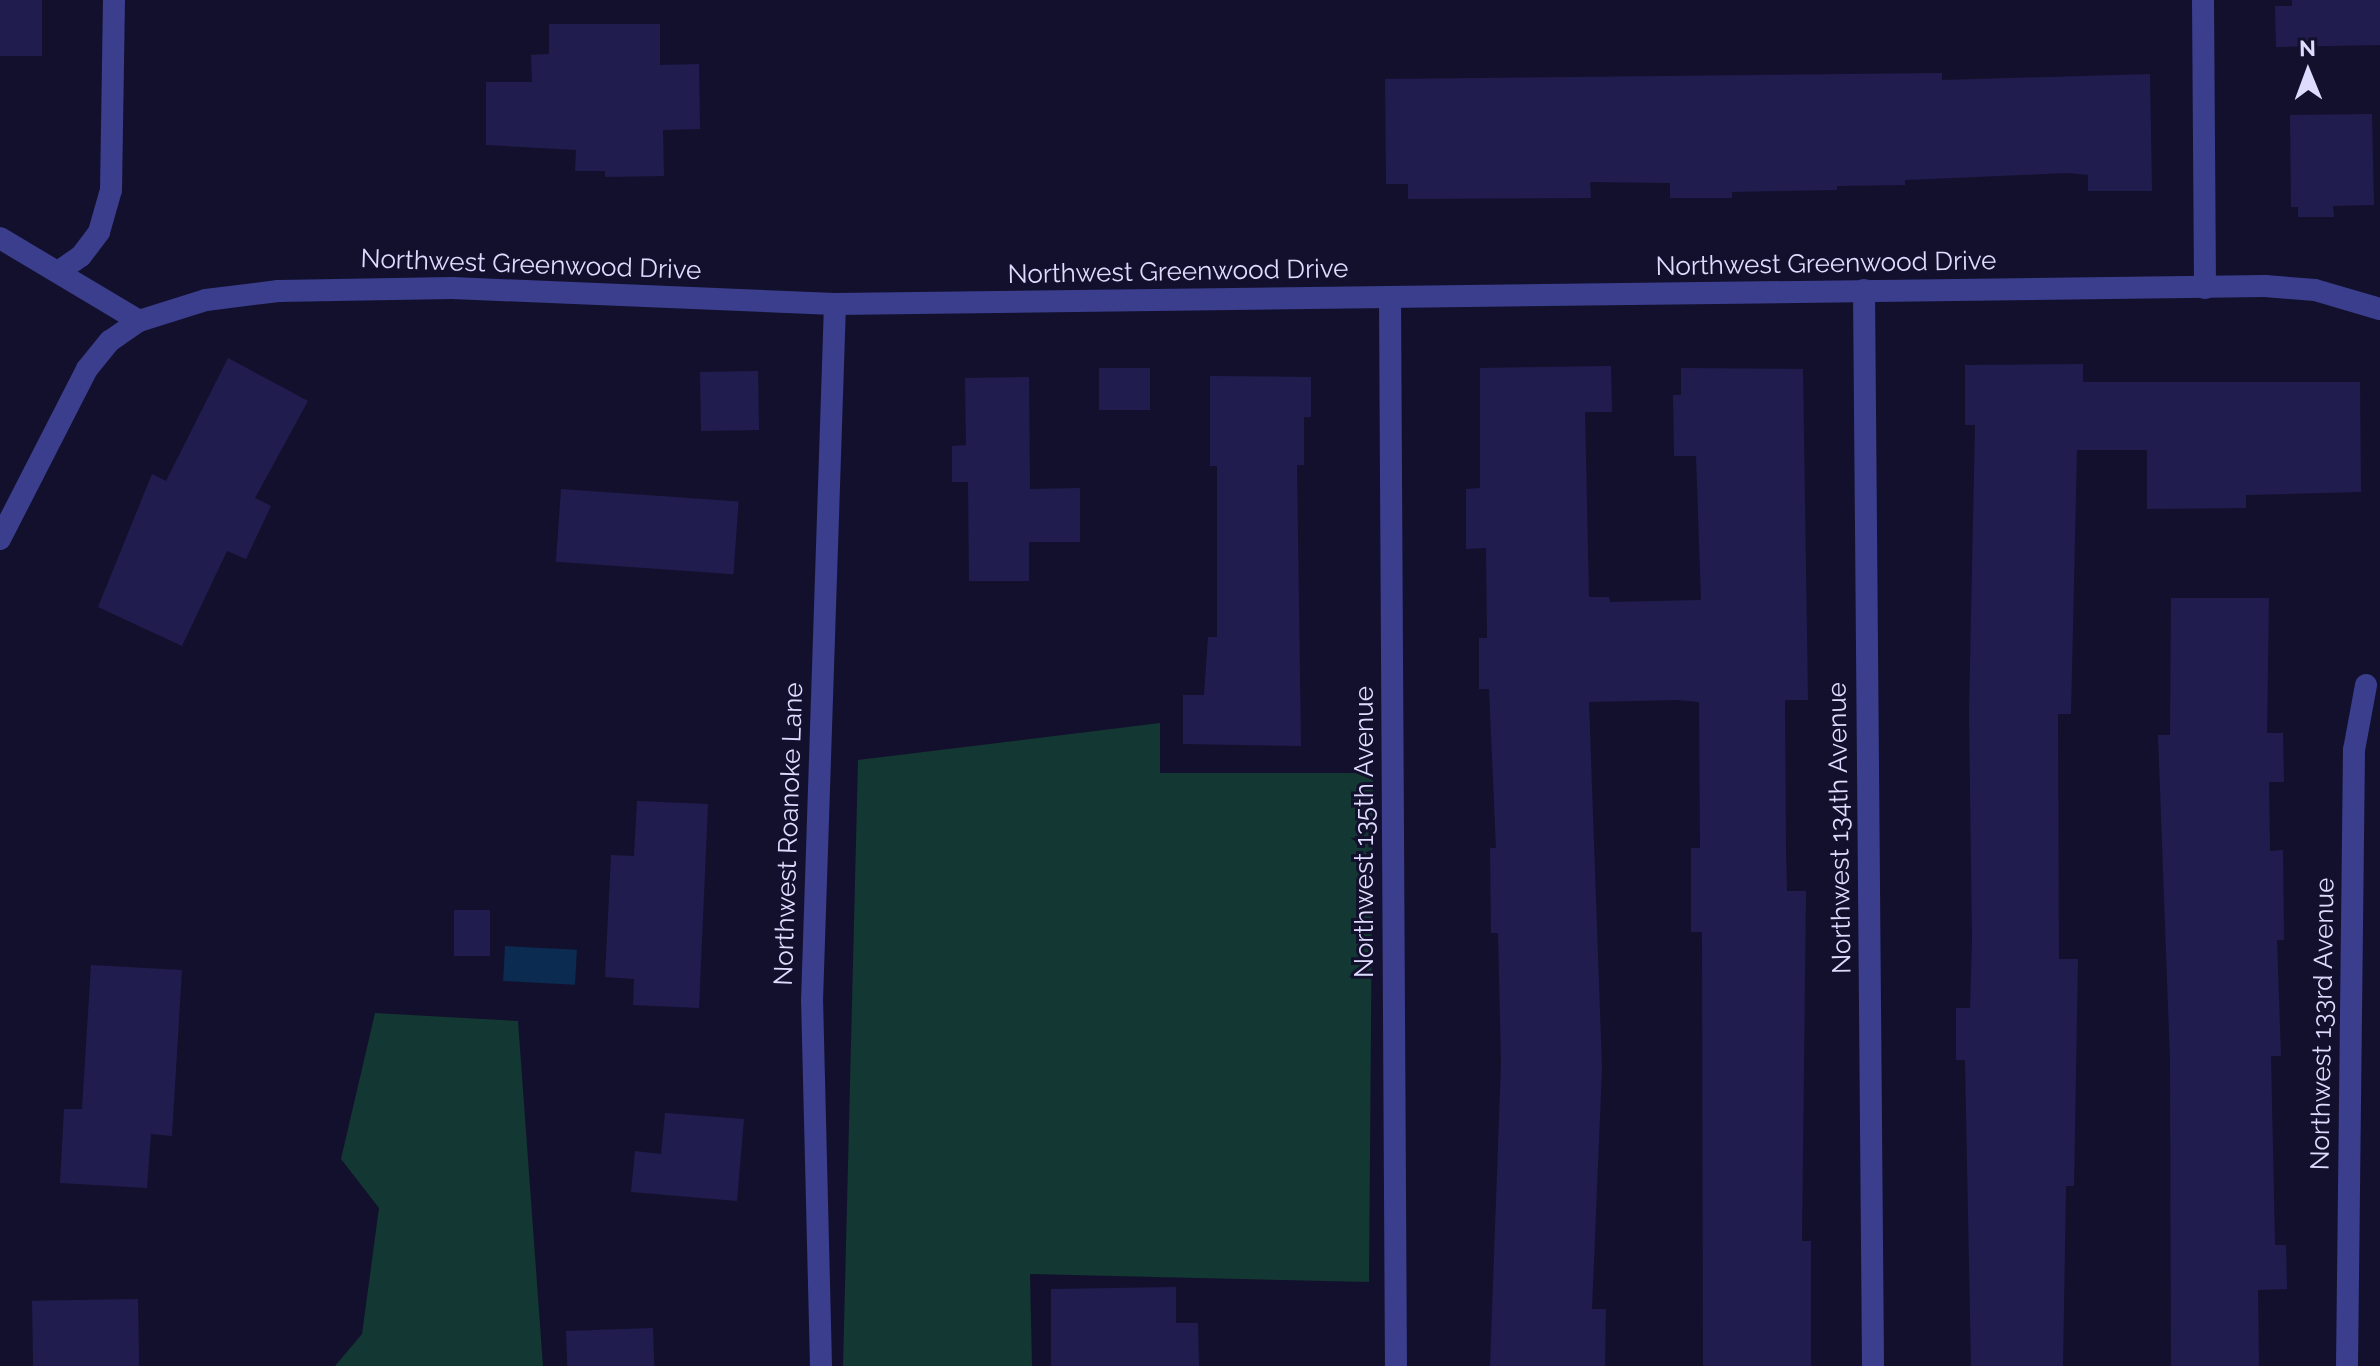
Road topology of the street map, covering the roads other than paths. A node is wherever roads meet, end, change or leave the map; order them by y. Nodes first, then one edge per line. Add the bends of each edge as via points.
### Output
1 (114, 0) edge
2 (2203, 0) edge
3 (0, 238) edge
4 (58, 272) junction
5 (2205, 288) junction
6 (1864, 290) junction
7 (1390, 298) junction
8 (835, 304) junction
9 (2380, 309) edge
10 (139, 321) junction
11 (0, 539) edge
12 (2366, 685) dead end
13 (821, 1366) edge
14 (1396, 1366) edge
15 (1873, 1366) edge
16 (2347, 1366) edge

1 - 4 street via 111,190 99,232 81,256
2 - 5 street
3 - 4 street
4 - 10 street
5 - 6 street, Northwest Greenwood Drive
5 - 9 street, Northwest Greenwood Drive via 2315,290
6 - 7 street, Northwest Greenwood Drive
6 - 15 street, Northwest 134th Avenue
7 - 8 street, Northwest Greenwood Drive
7 - 14 street, Northwest 135th Avenue
8 - 10 street, Northwest Greenwood Drive via 341,287 206,300
8 - 13 street, Northwest Roanoke Lane via 812,1001
10 - 11 street, Northwest Greenwood Drive via 110,341 87,369
12 - 16 street, Northwest 133rd Avenue via 2354,750

